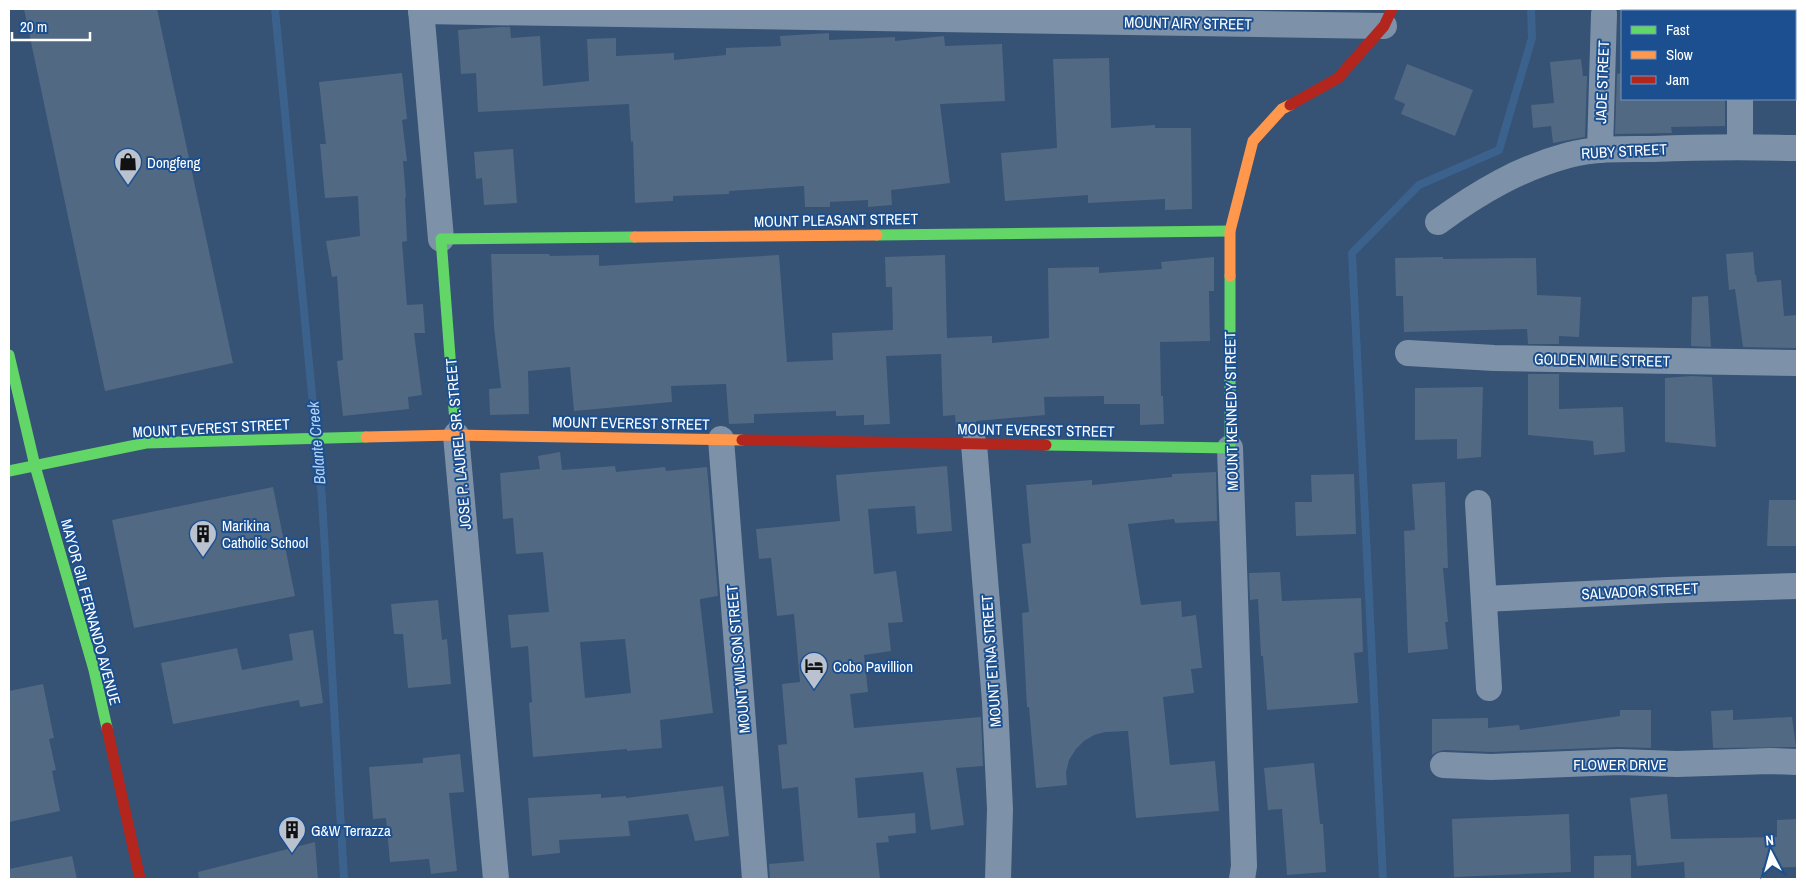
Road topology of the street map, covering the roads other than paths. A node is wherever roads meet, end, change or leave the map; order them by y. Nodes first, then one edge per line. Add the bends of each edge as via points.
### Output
1 (421, 10) edge
2 (1604, 14) dead end
3 (1388, 17) edge
4 (1740, 100) edge
5 (1740, 146) junction
6 (1797, 148) edge
7 (1600, 150) junction
8 (1438, 222) dead end
9 (1230, 231) junction
10 (441, 239) junction
11 (1408, 353) dead end
12 (9, 354) edge
13 (1797, 363) edge
14 (456, 435) junction
15 (721, 439) junction
16 (974, 444) junction
17 (1230, 448) junction
18 (35, 466) junction
19 (9, 471) edge
20 (1478, 503) dead end
21 (1797, 586) edge
22 (1484, 599) junction
23 (1489, 688) dead end
24 (1797, 762) edge
25 (1443, 765) dead end
26 (140, 879) edge
27 (496, 879) edge
28 (756, 879) edge
29 (998, 879) edge
30 (1242, 879) edge

1 - 3 street, MOUNT AIRY STREET
1 - 10 street, JOSE P. LAUREL SR. STREET
2 - 7 street, JADE STREET
3 - 9 street, MOUNT KENNEDY STREET via 1338,78 1282,109 1252,141
4 - 5 street
5 - 6 street, RUBY STREET
5 - 7 street, RUBY STREET
7 - 8 street, RUBY STREET via 1540,164 1507,178 1472,197
9 - 10 street, MOUNT PLEASANT STREET
9 - 17 street, MOUNT KENNEDY STREET
10 - 14 street, JOSE P. LAUREL SR. STREET
11 - 13 street, GOLDEN MILE STREET via 1494,358
12 - 18 street, MAYOR GIL FERNANDO AVENUE
14 - 15 street, MOUNT EVEREST STREET
14 - 18 street, MOUNT EVEREST STREET via 146,443
14 - 27 street, JOSE P. LAUREL SR. STREET
15 - 16 street, MOUNT EVEREST STREET
15 - 28 street, MOUNT WILSON STREET
16 - 17 street, MOUNT EVEREST STREET
16 - 29 street, MOUNT ETNA STREET via 996,722 1000,810
17 - 30 street, MOUNT KENNEDY STREET
18 - 19 street, MOUNT EVEREST STREET
18 - 26 street, MAYOR GIL FERNANDO AVENUE via 94,670
20 - 22 street
21 - 22 street, SALVADOR STREET
22 - 23 street
24 - 25 street, FLOWER DRIVE

